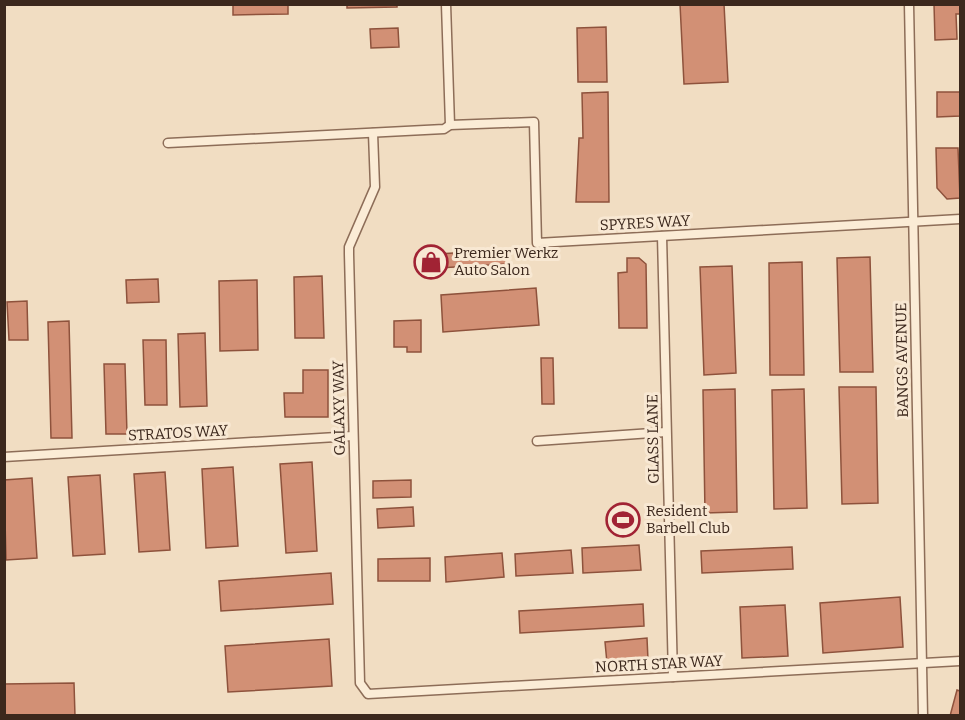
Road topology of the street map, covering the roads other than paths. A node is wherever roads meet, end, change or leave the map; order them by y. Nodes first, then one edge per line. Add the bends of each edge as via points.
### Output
1 (446, 4) edge
2 (909, 4) edge
3 (450, 125) junction
4 (373, 133) junction
5 (168, 143) dead end
6 (960, 219) edge
7 (913, 221) junction
8 (662, 236) junction
9 (666, 432) junction
10 (353, 436) junction
11 (537, 441) dead end
12 (4, 457) edge
13 (960, 661) edge
14 (922, 663) junction
15 (673, 677) junction
16 (362, 688) joint
17 (923, 716) edge

1 - 3 street
2 - 7 street, BANGS AVENUE
3 - 4 street via 444,129
3 - 8 street, SPYRES WAY via 534,122 537,243
4 - 5 street
4 - 10 street, GALAXY WAY via 375,187 349,247
6 - 7 street, SPYRES WAY
7 - 8 street, SPYRES WAY
7 - 14 street, BANGS AVENUE
8 - 9 street, GLASS LANE
9 - 11 street
9 - 15 street, GLASS LANE
10 - 12 street, STRATOS WAY
10 - 16 street, GALAXY WAY
13 - 14 street, NORTH STAR WAY
14 - 15 street, NORTH STAR WAY
14 - 17 street, BANGS AVENUE
15 - 16 street, NORTH STAR WAY via 374,696

